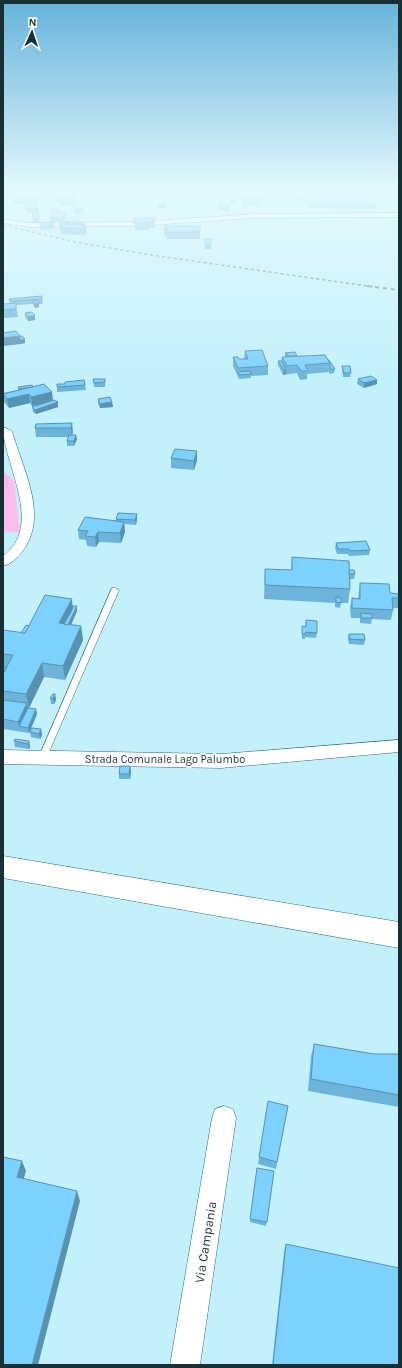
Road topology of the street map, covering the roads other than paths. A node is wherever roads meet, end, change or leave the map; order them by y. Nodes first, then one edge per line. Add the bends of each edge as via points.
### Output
1 (4, 429) edge
2 (3, 562) edge
3 (115, 590) dead end
4 (399, 746) edge
5 (3, 757) edge
6 (42, 759) junction
7 (3, 867) edge
8 (399, 935) edge
9 (224, 1118) dead end
10 (186, 1365) edge

1 - 2 street via 23,479 27,526 18,551
3 - 6 lane
4 - 6 street, Strada Comunale Lago Palumbo via 221,761
5 - 6 street, Strada Comunale Lago Palumbo
7 - 8 main road
9 - 10 street, Via Campania

